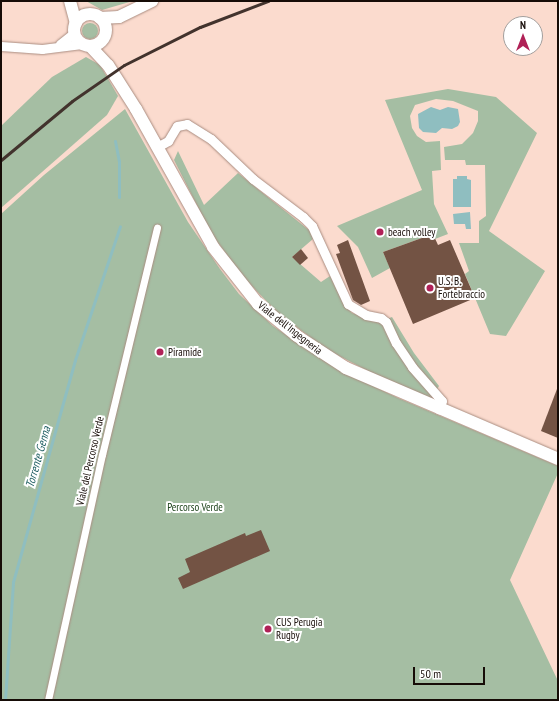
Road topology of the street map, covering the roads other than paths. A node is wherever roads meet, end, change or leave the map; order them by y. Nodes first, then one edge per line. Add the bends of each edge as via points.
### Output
1 (70, 1) edge
2 (74, 1) edge
3 (152, 1) edge
4 (94, 16) junction
5 (119, 17) junction
6 (75, 28) junction
7 (105, 36) junction
8 (86, 45) junction
9 (1, 46) edge
10 (57, 46) junction
11 (108, 65) junction
12 (157, 147) junction
13 (156, 228) dead end
14 (439, 409) junction
15 (558, 459) edge
16 (48, 700) edge

1 - 6 street
2 - 4 street
3 - 5 street
4 - 5 street
4 - 6 street via 81,17
4 - 7 street via 105,24
5 - 7 street
6 - 8 street
6 - 10 street
7 - 8 street via 98,44
7 - 11 street, Viale dell'Ingegneria
8 - 10 street
8 - 11 street, Viale dell'Ingegneria
9 - 10 street via 42,49
11 - 12 street, Viale dell'Ingegneria
12 - 14 street, Viale dell'Ingegneria via 213,247 258,304 297,336 346,368
12 - 14 street via 168,141 177,126 187,124 211,139 253,179 304,217 312,226 348,304 366,315 386,322 412,367 442,401
13 - 16 street, Viale del Percorso Verde via 102,455
14 - 15 street, Viale dell'Ingegneria

